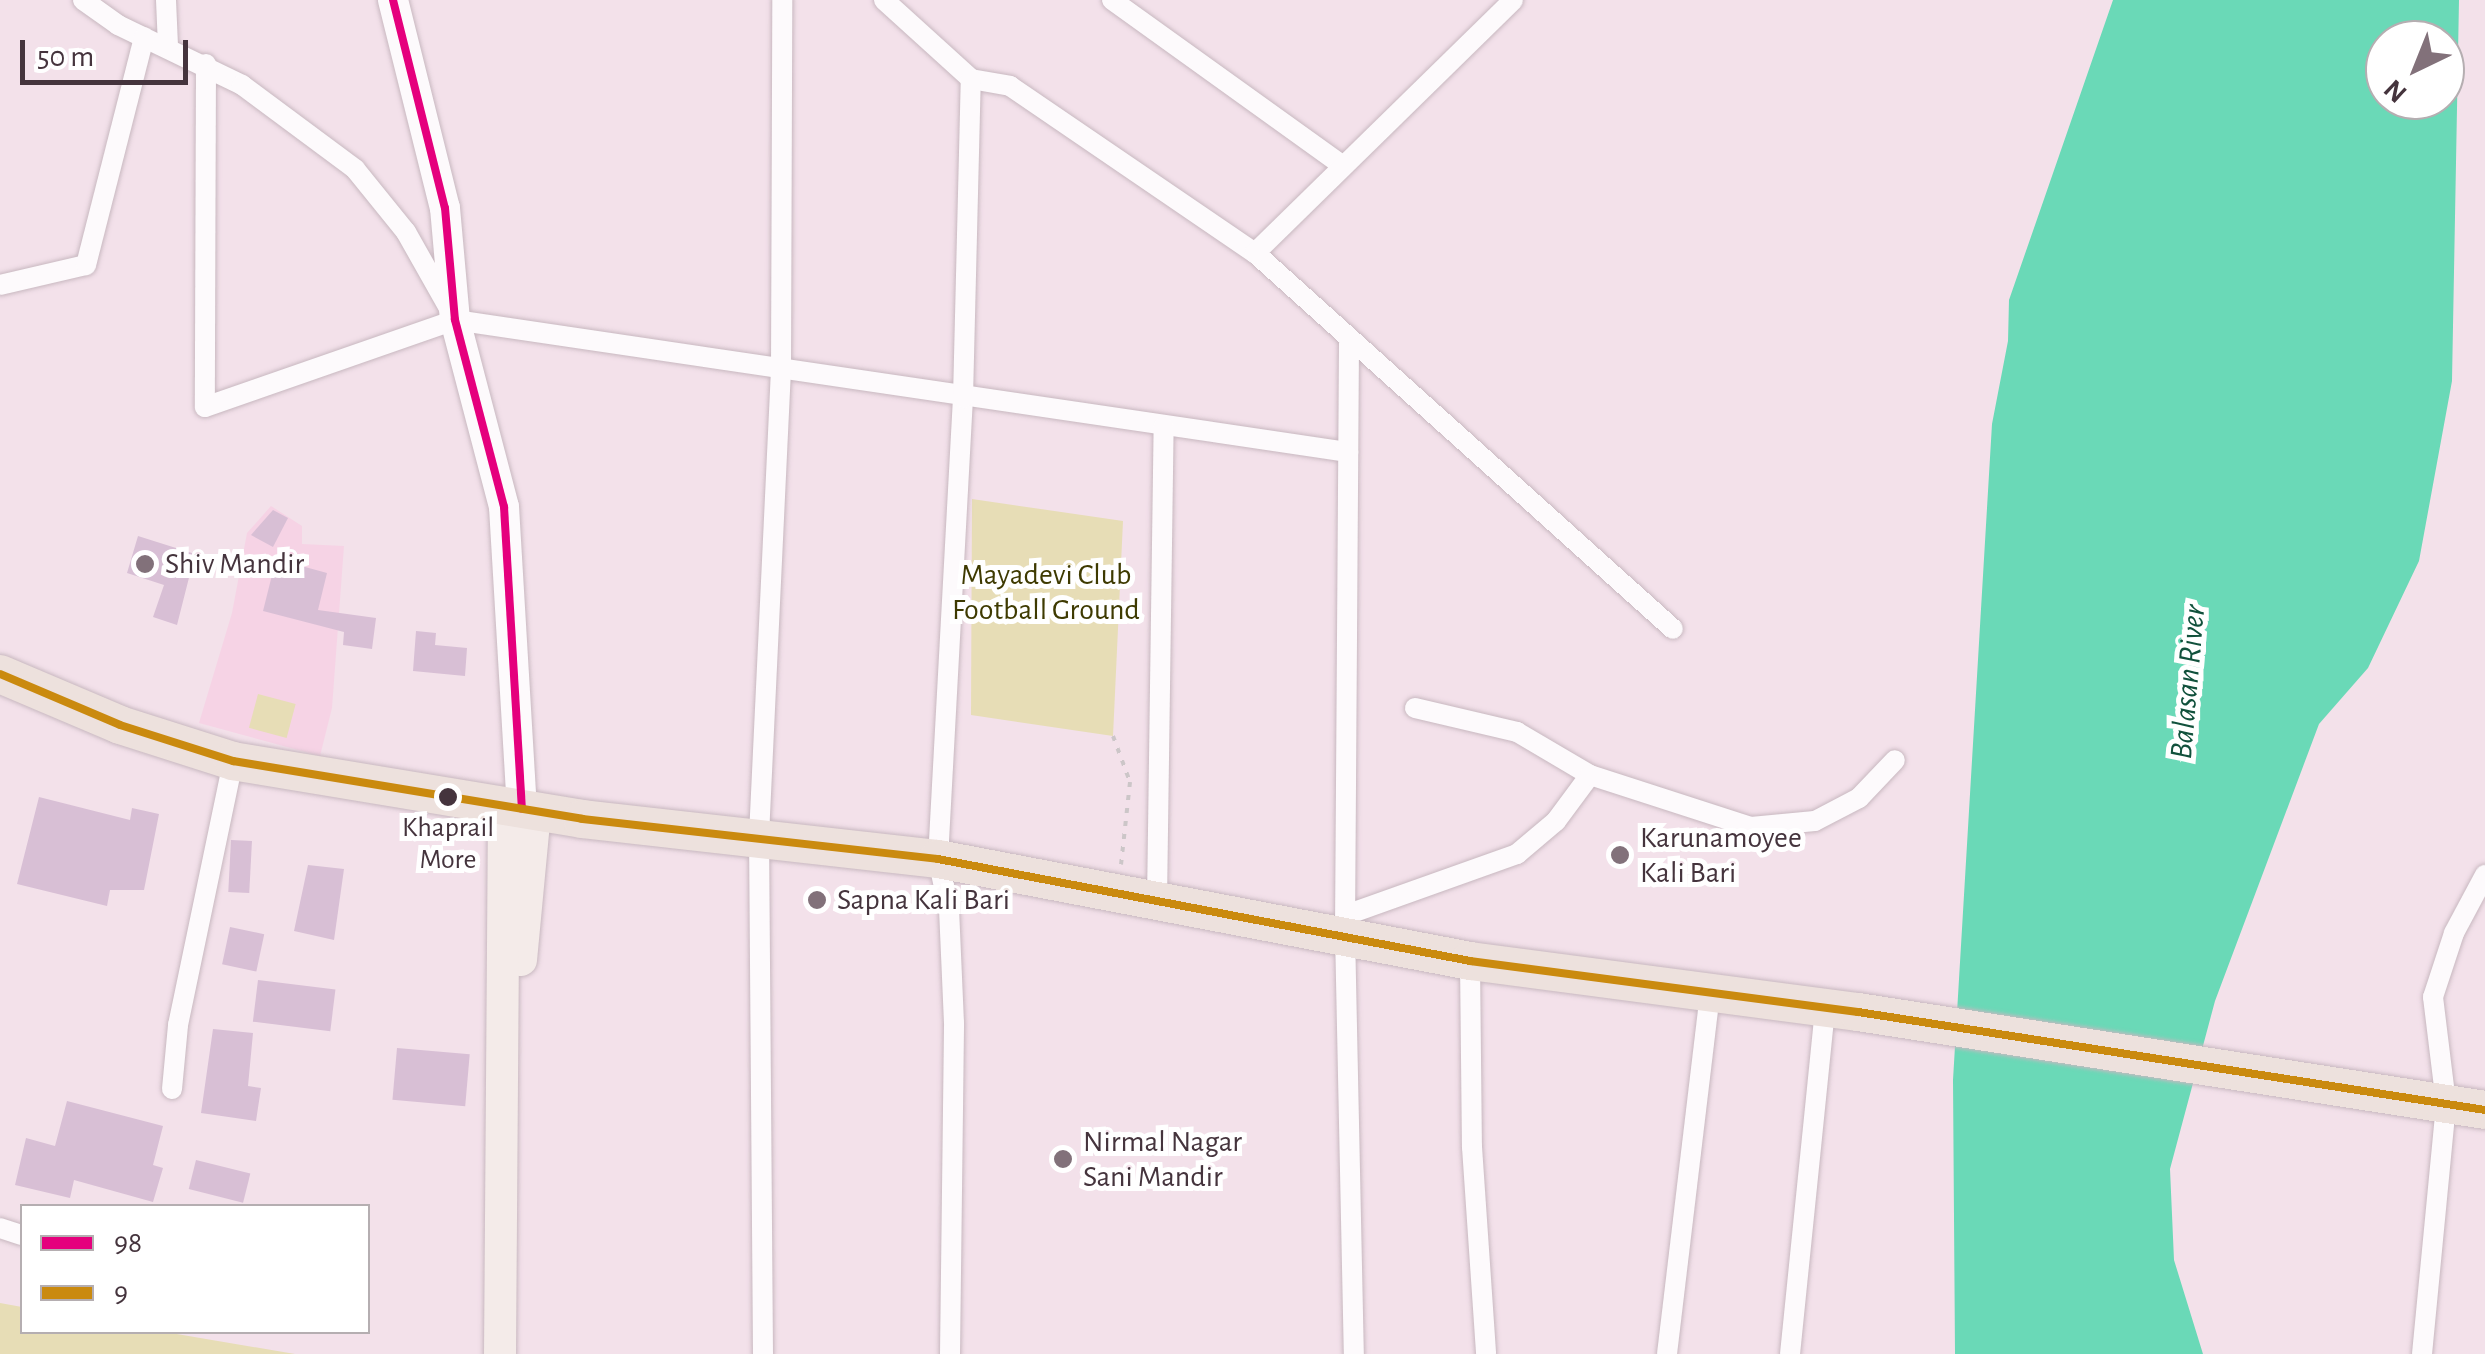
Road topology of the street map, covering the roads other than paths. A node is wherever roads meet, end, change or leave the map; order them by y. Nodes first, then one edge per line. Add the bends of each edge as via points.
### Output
1 (83, 0) edge
2 (166, 0) edge
3 (393, 0) edge
4 (782, 0) edge
5 (884, 0) edge
6 (1112, 0) edge
7 (1502, 3) edge
8 (144, 37) junction
9 (168, 45) junction
10 (206, 64) junction
11 (971, 79) junction
12 (1343, 166) junction
13 (1254, 253) junction
14 (0, 285) edge
15 (455, 320) junction
16 (1348, 343) junction
17 (780, 373) junction
18 (963, 398) junction
19 (1164, 426) junction
20 (1348, 452) junction
21 (1673, 629) dead end
22 (0, 650) edge
23 (0, 674) edge
24 (1415, 708) dead end
25 (1896, 760) dead end
26 (233, 762) junction
27 (324, 775) junction
28 (1590, 775) junction
29 (520, 808) junction
30 (582, 819) junction
31 (759, 836) junction
32 (938, 859) junction
33 (533, 865) junction
34 (2485, 875) edge
35 (1157, 902) junction
36 (1346, 924) junction
37 (1470, 961) junction
38 (1710, 995) junction
39 (1841, 1010) junction
40 (172, 1090) dead end
41 (2446, 1103) junction
42 (502, 1108) junction
43 (2485, 1110) edge
44 (500, 1351) edge
45 (763, 1354) edge
46 (950, 1354) edge
47 (1354, 1354) edge
48 (1486, 1354) edge
49 (1667, 1354) edge
50 (1790, 1354) edge
51 (2422, 1354) edge

1 - 8 street
2 - 9 street
3 - 15 street via 445,208
4 - 17 street
5 - 11 street
6 - 12 street
7 - 12 street
8 - 9 street
8 - 14 street via 86,265
9 - 10 street
10 - 15 street via 355,169 406,232
10 - 15 street via 205,408
11 - 13 street via 1010,86
11 - 18 street
12 - 13 street
13 - 16 street
15 - 17 street
15 - 29 street via 504,507
16 - 20 street
16 - 21 street
17 - 18 street
17 - 31 street
18 - 19 street
18 - 32 street
19 - 20 street
19 - 35 street
20 - 36 street
22 - 27 highway
23 - 26 highway via 120,725
24 - 28 street via 1517,732
25 - 28 street via 1859,798 1816,821 1751,828
26 - 27 highway
26 - 40 street via 178,1026
27 - 29 highway
28 - 36 street via 1556,821 1517,854
29 - 30 highway
29 - 33 main road
29 - 42 main road
30 - 31 highway
30 - 33 main road via 548,841
31 - 32 highway
31 - 45 street
32 - 35 highway
32 - 46 street via 948,910 954,1024
33 - 42 main road
34 - 41 street via 2454,933 2433,997
35 - 36 highway
36 - 37 highway
36 - 47 street
37 - 38 highway
37 - 48 street via 1472,1148
38 - 39 highway
38 - 49 street
39 - 41 highway
39 - 50 street
41 - 43 highway
41 - 51 street
42 - 44 main road

